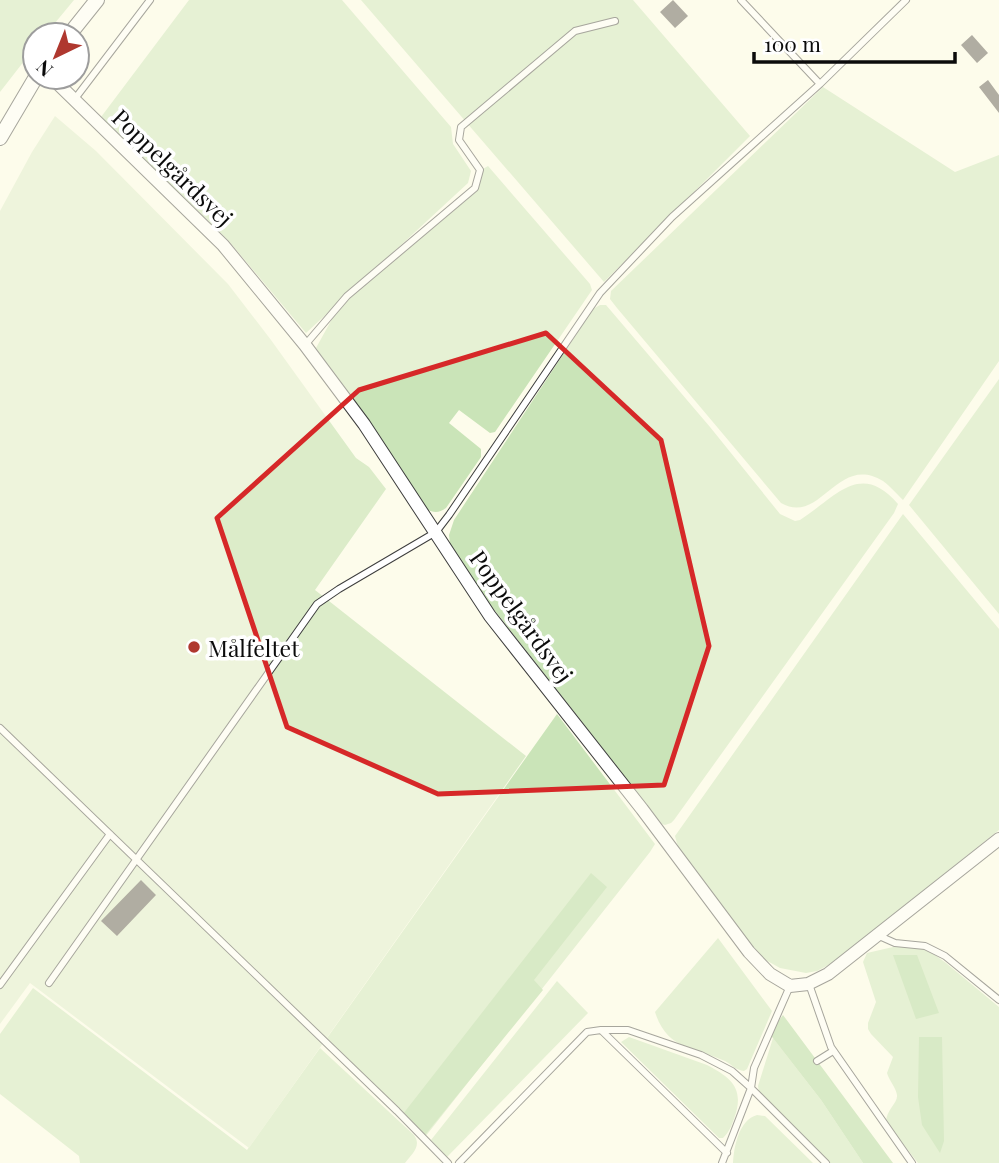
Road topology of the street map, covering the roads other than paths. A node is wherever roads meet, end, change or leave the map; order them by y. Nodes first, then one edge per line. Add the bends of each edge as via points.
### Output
1 (97, 0) edge
2 (150, 0) edge
3 (741, 0) edge
4 (906, 0) edge
5 (615, 20) dead end
6 (80, 21) edge
7 (820, 84) junction
8 (28, 91) edge
9 (65, 91) edge
10 (74, 100) junction
11 (0, 138) edge
12 (305, 345) junction
13 (436, 533) junction
14 (0, 728) edge
15 (110, 834) junction
16 (999, 839) edge
17 (135, 859) junction
18 (876, 935) junction
19 (48, 983) dead end
20 (808, 984) junction
21 (0, 985) edge
22 (790, 986) junction
23 (999, 1000) edge
24 (601, 1030) junction
25 (833, 1051) junction
26 (817, 1061) dead end
27 (751, 1088) junction
28 (727, 1153) junction
29 (447, 1163) edge
30 (458, 1163) edge
31 (722, 1163) edge
32 (825, 1163) edge
33 (912, 1163) edge

1 - 6 street
2 - 10 lane
3 - 7 lane
4 - 7 lane
5 - 12 lane via 575,31 461,127 459,140 480,170 475,188 347,296
7 - 13 lane via 672,217 600,293
8 - 11 street
9 - 10 street, Poppelgårdsvej
10 - 12 street, Poppelgårdsvej via 223,245
12 - 13 street, Poppelgårdsvej
13 - 17 lane via 317,604
13 - 22 street, Poppelgårdsvej via 491,615 750,952 770,974
14 - 15 lane
15 - 17 lane
15 - 21 lane
16 - 18 street
17 - 19 lane
17 - 29 lane
18 - 20 street via 828,974
18 - 23 lane via 895,943 925,946 945,956
20 - 22 street
20 - 25 lane
22 - 27 lane via 754,1068
24 - 27 lane via 628,1030 701,1055 733,1071
24 - 28 lane
24 - 30 lane via 586,1032
25 - 26 lane
25 - 33 lane
27 - 28 lane
27 - 32 lane
28 - 31 lane

